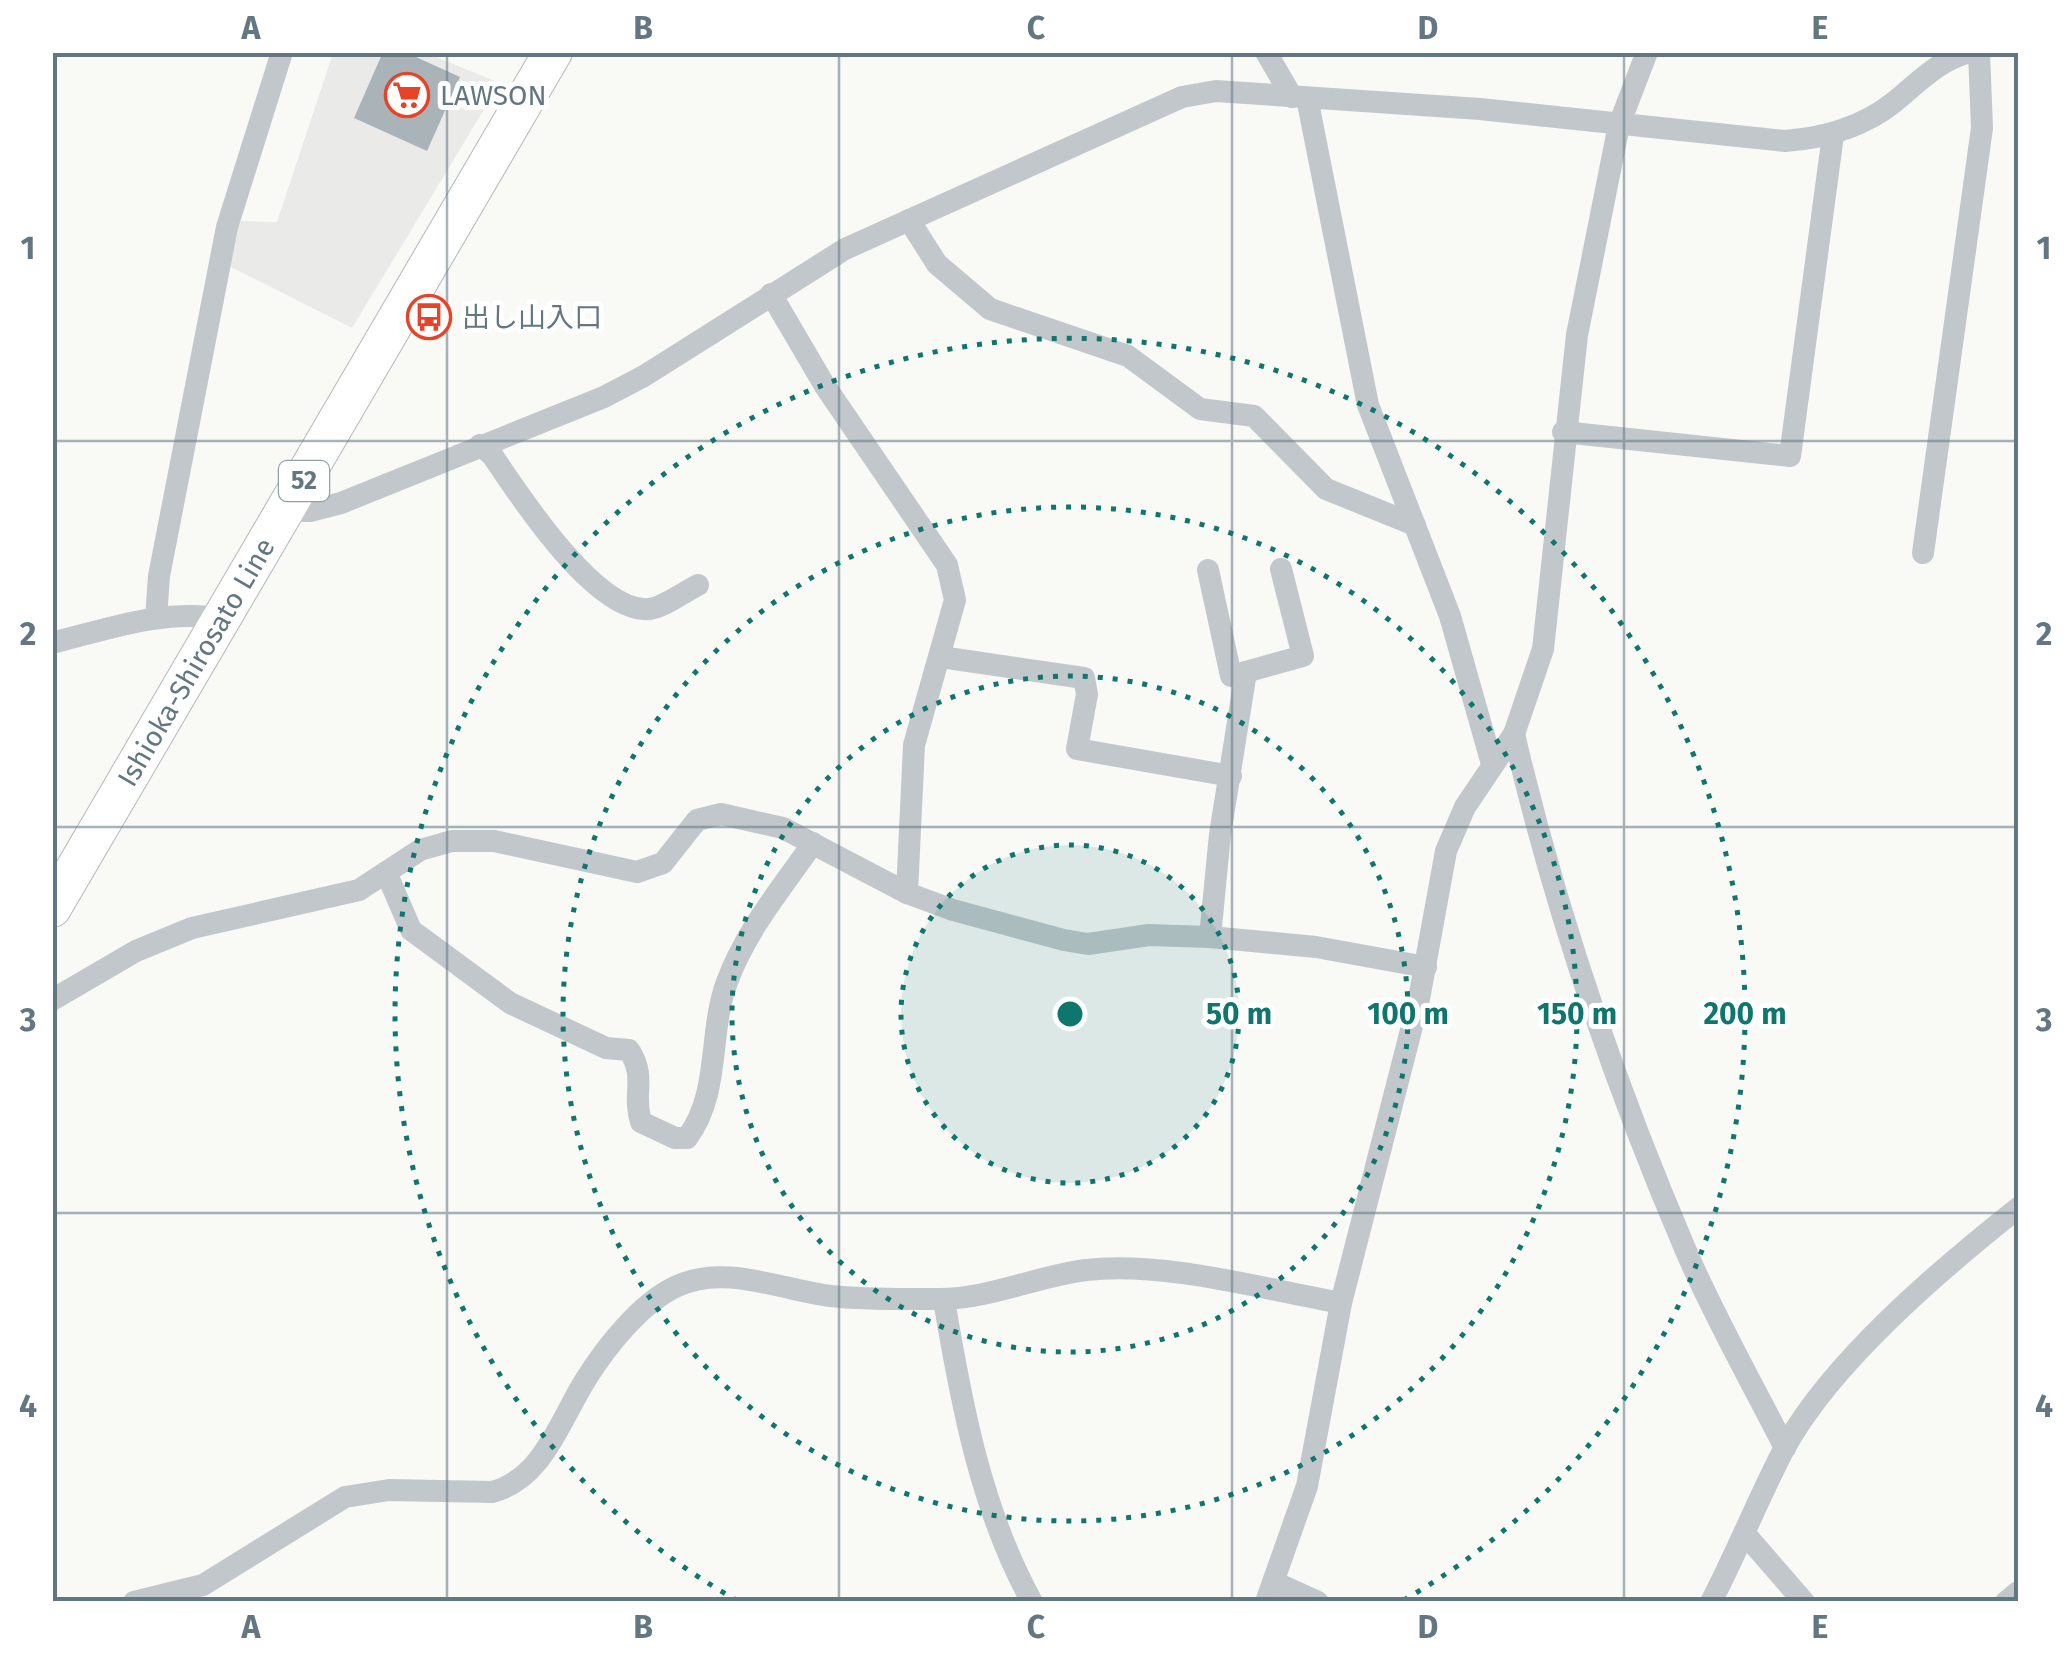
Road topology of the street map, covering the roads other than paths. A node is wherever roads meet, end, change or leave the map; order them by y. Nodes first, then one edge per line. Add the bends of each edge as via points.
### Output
1 (282, 52) edge
2 (552, 52) edge
3 (1266, 52) edge
4 (1647, 52) edge
5 (1979, 52) edge
6 (1967, 53) edge
7 (1300, 97) junction
8 (1619, 125) junction
9 (1833, 135) junction
10 (909, 220) junction
11 (771, 294) junction
12 (1563, 432) junction
13 (480, 445) junction
14 (287, 512) junction
15 (1415, 524) junction
16 (1922, 553) dead end
17 (1281, 569) dead end
18 (1208, 570) dead end
19 (698, 584) dead end
20 (156, 618) junction
21 (223, 620) junction
22 (52, 642) edge
23 (942, 657) junction
24 (1246, 672) junction
25 (1514, 734) junction
26 (1492, 764) junction
27 (1232, 776) junction
28 (813, 844) junction
29 (386, 872) junction
30 (907, 892) junction
31 (52, 908) edge
32 (1210, 937) junction
33 (1426, 967) junction
34 (52, 1000) edge
35 (2018, 1208) edge
36 (944, 1300) junction
37 (1341, 1302) junction
38 (1785, 1448) junction
39 (1745, 1534) junction
40 (1270, 1592) edge
41 (2018, 1592) edge
42 (134, 1602) edge
43 (1032, 1602) edge
44 (1318, 1602) edge
45 (1711, 1602) edge
46 (1804, 1602) edge
47 (2006, 1602) edge

1 - 20 street via 227,227
2 - 14 main road, Ishioka-Shirosato Line / 52
3 - 7 street
4 - 8 street
5 - 16 street via 1982,128
6 - 9 street via 1939,64 1890,105
7 - 8 street
7 - 10 street via 1216,91 1182,96
7 - 15 street via 1368,405
8 - 9 street via 1785,141
8 - 12 street
9 - 12 street via 1790,456
10 - 11 street
10 - 15 street via 936,264 990,309 1128,356 1200,409 1254,416 1326,489
11 - 13 street via 644,376
11 - 23 street via 947,565 955,600
12 - 25 street via 1543,649
13 - 14 street via 340,503
13 - 19 street via 547,537 622,604 651,609
14 - 21 main road, Ishioka-Shirosato Line / 52
15 - 26 street via 1450,616
17 - 24 street via 1304,656
18 - 24 street via 1232,676
20 - 21 street via 192,613
20 - 22 street
21 - 31 main road, Ishioka-Shirosato Line / 52
23 - 27 street via 1084,678 1077,749
23 - 30 street via 914,744
24 - 27 street
25 - 26 street
25 - 38 street via 1548,878 1639,1133 1686,1251
26 - 33 street via 1446,850
27 - 32 street
28 - 29 street via 782,828 721,814 697,820 664,863 637,872 494,841 452,840
28 - 29 street via 756,921 726,984 715,1065 687,1138 641,1122 641,1069 630,1050 606,1048 510,1003 411,930
28 - 30 street
29 - 34 street via 359,890 192,928 136,951
30 - 32 street via 1088,944 1149,935
32 - 33 street
33 - 37 street
35 - 38 street via 1883,1330 1821,1394
36 - 37 street via 1086,1270 1124,1269
36 - 42 street via 830,1296 704,1278 673,1288 628,1325 588,1375 537,1463 509,1488 345,1497 203,1585
36 - 43 street via 997,1532
37 - 40 street via 1307,1486
38 - 39 street
39 - 45 street
39 - 46 street
40 - 44 street
41 - 47 street

